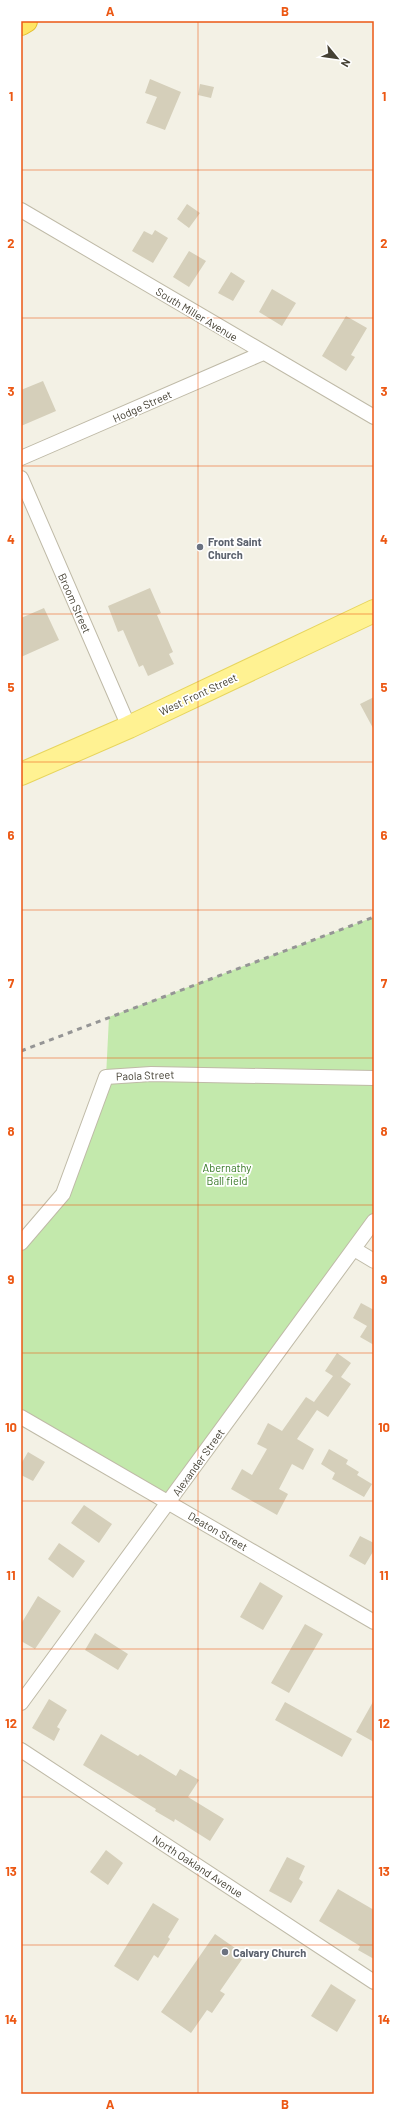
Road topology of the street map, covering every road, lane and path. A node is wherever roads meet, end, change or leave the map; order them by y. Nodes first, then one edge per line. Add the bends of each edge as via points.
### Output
1 (26, 21) edge
2 (21, 24) edge
3 (21, 210) edge
4 (263, 353) junction
5 (374, 417) edge
6 (21, 458) edge
7 (21, 478) edge
8 (374, 611) edge
9 (129, 727) junction
10 (21, 774) edge
11 (374, 1078) edge
12 (374, 1221) edge
13 (21, 1243) edge
14 (354, 1249) junction
15 (374, 1261) edge
16 (21, 1417) edge
17 (168, 1502) junction
18 (374, 1622) edge
19 (21, 1703) edge
20 (21, 1750) edge
21 (374, 1982) edge

1 - 2 highway
3 - 4 street, South Miller Avenue
4 - 5 street, South Miller Avenue
4 - 6 street, Hodge Street
7 - 9 street, Broom Street
8 - 9 main road, West Front Street
9 - 10 main road, West Front Street
11 - 13 street, Paola Street via 151,1074 106,1077 62,1194
12 - 14 street, Alexander Street
14 - 15 street
14 - 17 street, Alexander Street
16 - 17 street, Deaton Street
17 - 18 street, Deaton Street
17 - 19 street, Alexander Street
20 - 21 street, North Oakland Avenue

